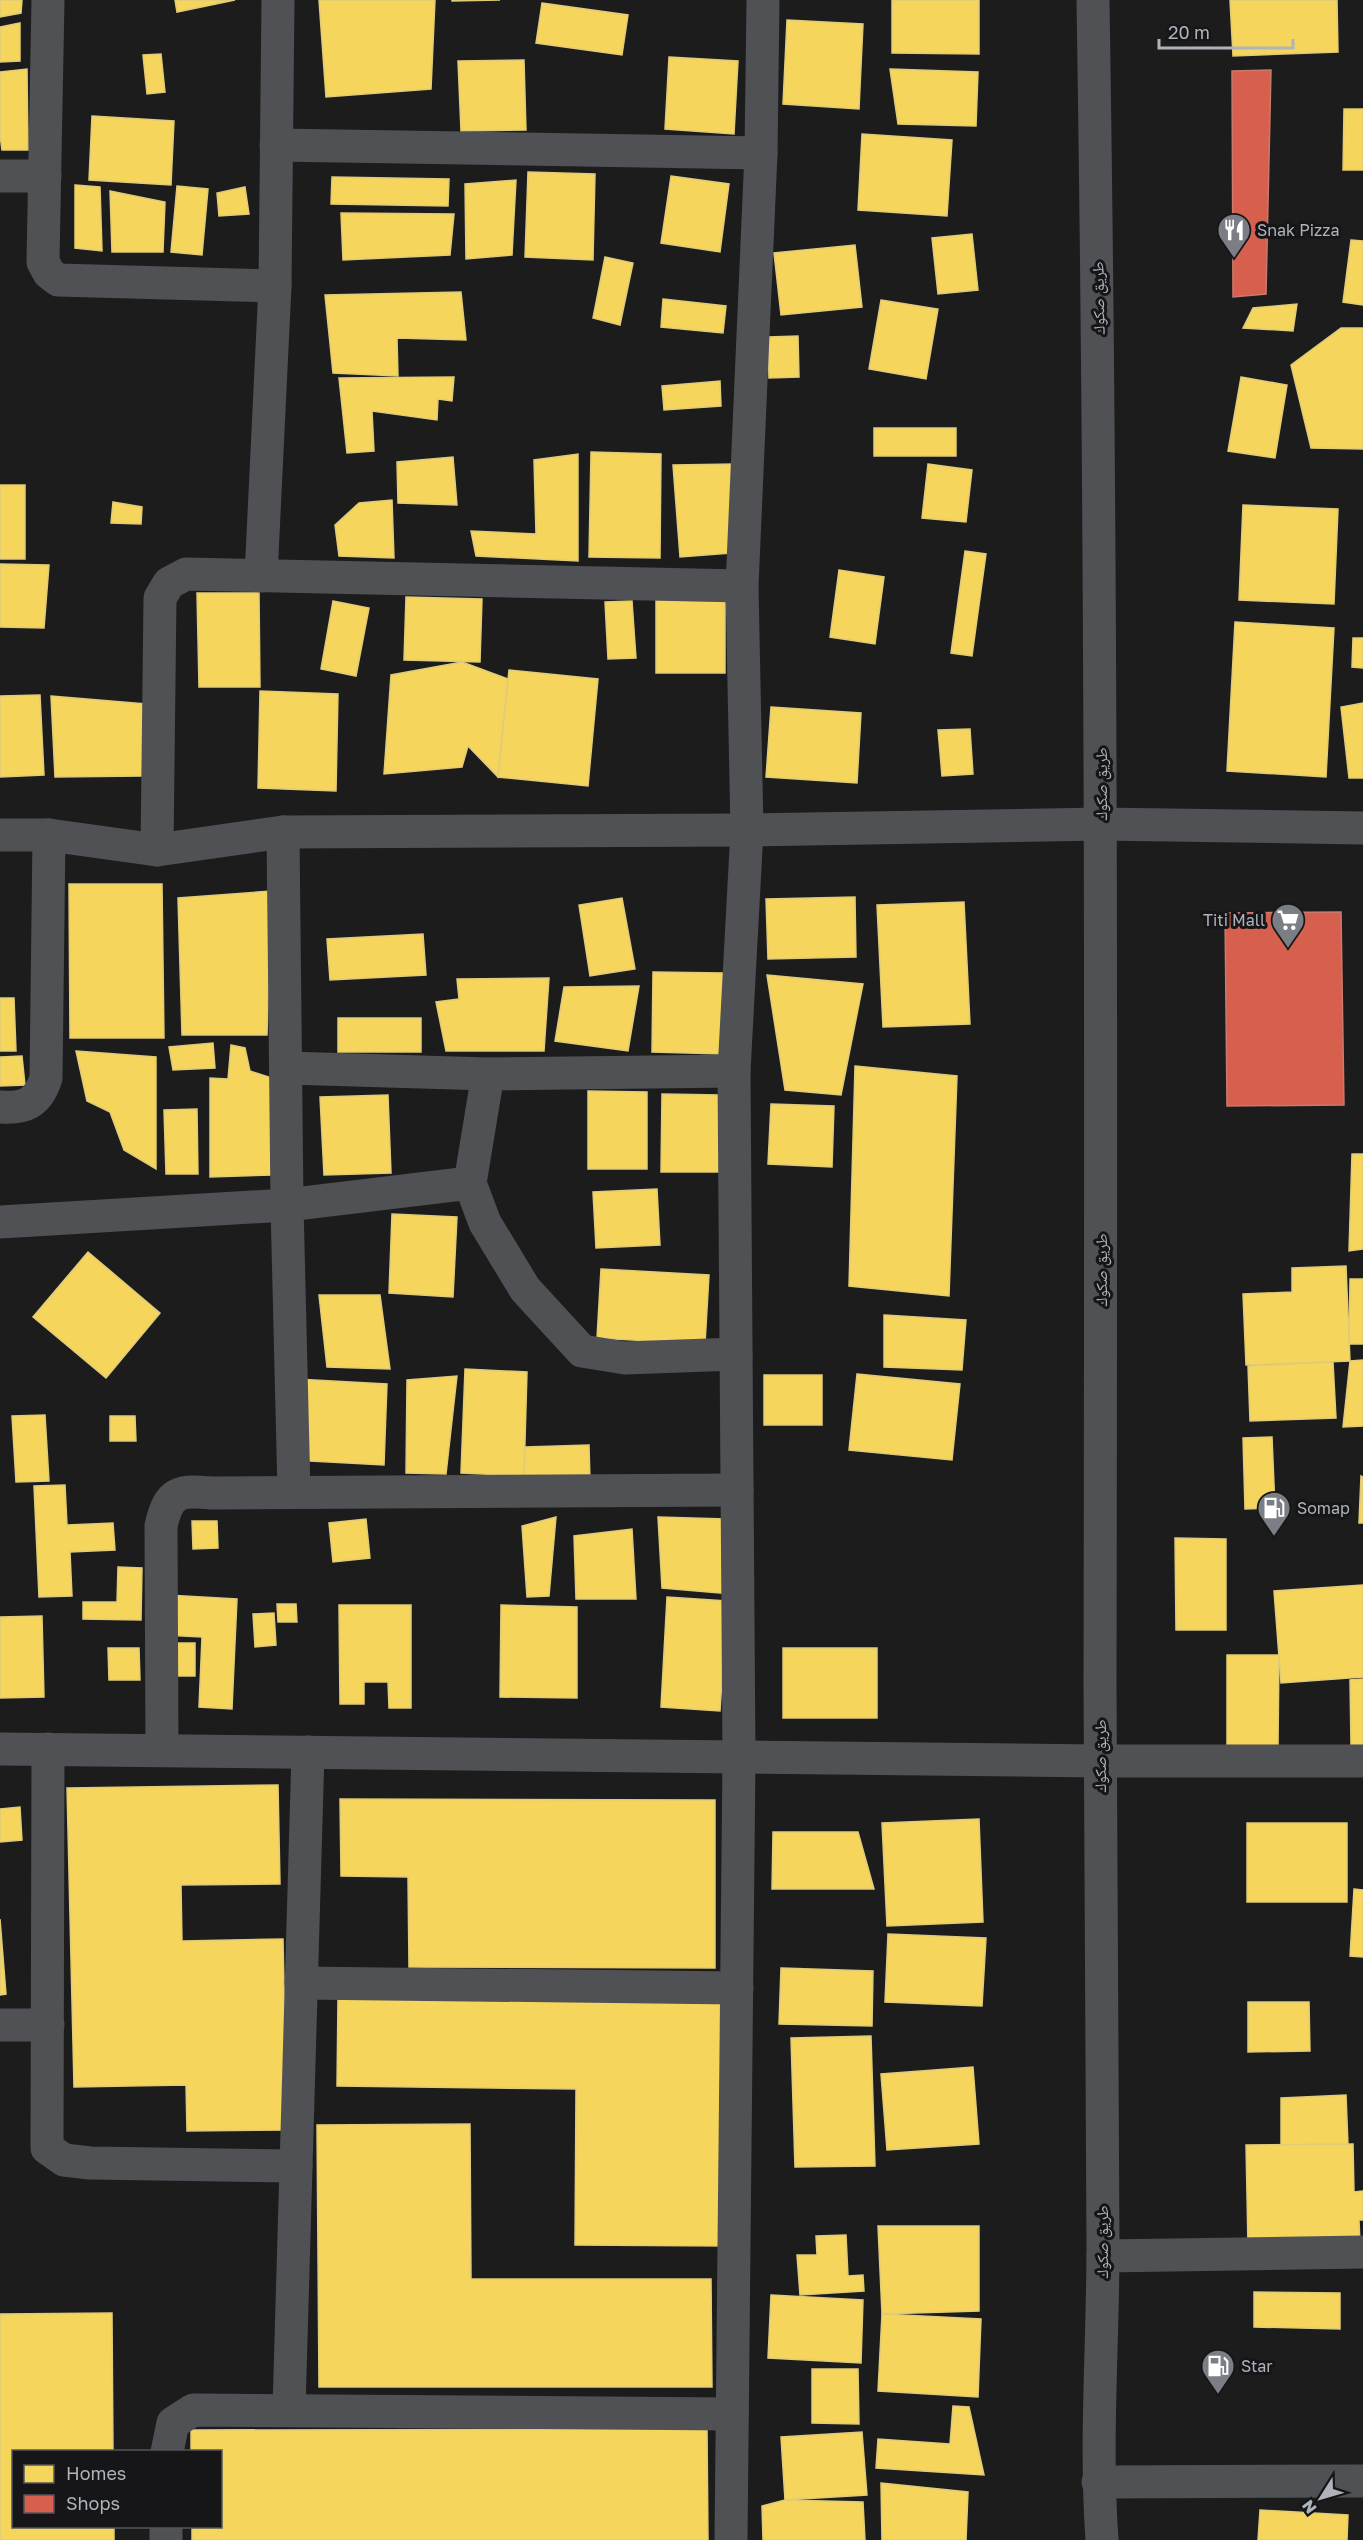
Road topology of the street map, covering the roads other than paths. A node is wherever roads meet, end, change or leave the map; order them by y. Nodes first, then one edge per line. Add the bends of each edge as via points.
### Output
1 (48, 0) edge
2 (278, 0) edge
3 (763, 0) edge
4 (1093, 0) edge
5 (276, 145) junction
6 (761, 153) junction
7 (0, 176) edge
8 (45, 176) junction
9 (274, 286) junction
10 (261, 576) junction
11 (742, 586) junction
12 (1101, 824) junction
13 (1363, 828) edge
14 (747, 830) junction
15 (283, 832) junction
16 (0, 835) edge
17 (49, 835) junction
18 (157, 850) junction
19 (287, 1068) junction
20 (734, 1071) junction
21 (488, 1074) junction
22 (0, 1107) edge
23 (471, 1183) junction
24 (287, 1205) junction
25 (0, 1222) edge
26 (736, 1354) junction
27 (737, 1490) junction
28 (294, 1492) junction
29 (0, 1749) edge
30 (48, 1749) junction
31 (162, 1750) junction
32 (308, 1752) junction
33 (739, 1757) junction
34 (1100, 1761) junction
35 (1363, 1761) edge
36 (301, 1983) junction
37 (737, 1988) junction
38 (0, 2025) edge
39 (48, 2025) junction
40 (296, 2166) junction
41 (1363, 2252) edge
42 (1103, 2256) junction
43 (289, 2409) junction
44 (732, 2414) junction
45 (167, 2450) edge
46 (1363, 2481) edge
47 (1098, 2482) junction
48 (731, 2540) edge
49 (1102, 2540) edge

1 - 8 street
2 - 5 street
3 - 6 street
4 - 12 street, طريق صكوك
5 - 6 street
5 - 9 street
6 - 11 street
7 - 8 street
8 - 9 street via 43,262 58,280
9 - 10 street
10 - 11 street
10 - 18 street via 186,574 169,583 160,598
11 - 14 street
12 - 13 street
12 - 14 street
12 - 34 street, طريق صكوك
14 - 15 street
14 - 20 street
15 - 18 street
15 - 19 street
16 - 17 street
17 - 18 street
17 - 22 street via 46,1078 42,1091 31,1102 18,1109
19 - 21 street
19 - 24 street
20 - 21 street
20 - 26 street
21 - 23 street
23 - 24 street
23 - 26 street via 485,1223 525,1289 582,1351 625,1358
24 - 25 street
24 - 28 street
26 - 27 street
27 - 28 street
27 - 33 street
28 - 31 street via 185,1490 165,1509 160,1526
29 - 30 street
30 - 31 street
30 - 39 street
31 - 32 street
32 - 33 street
32 - 36 street
33 - 34 street
33 - 37 street
34 - 35 street
34 - 42 street, طريق صكوك
36 - 37 street
36 - 40 street
37 - 44 street
38 - 39 street
39 - 40 street via 47,2148 64,2160
40 - 43 street
41 - 42 street
42 - 47 street, طريق صكوك
43 - 44 street
43 - 45 street via 193,2410 173,2423
44 - 48 street
46 - 47 street
47 - 49 street, طريق صكوك

